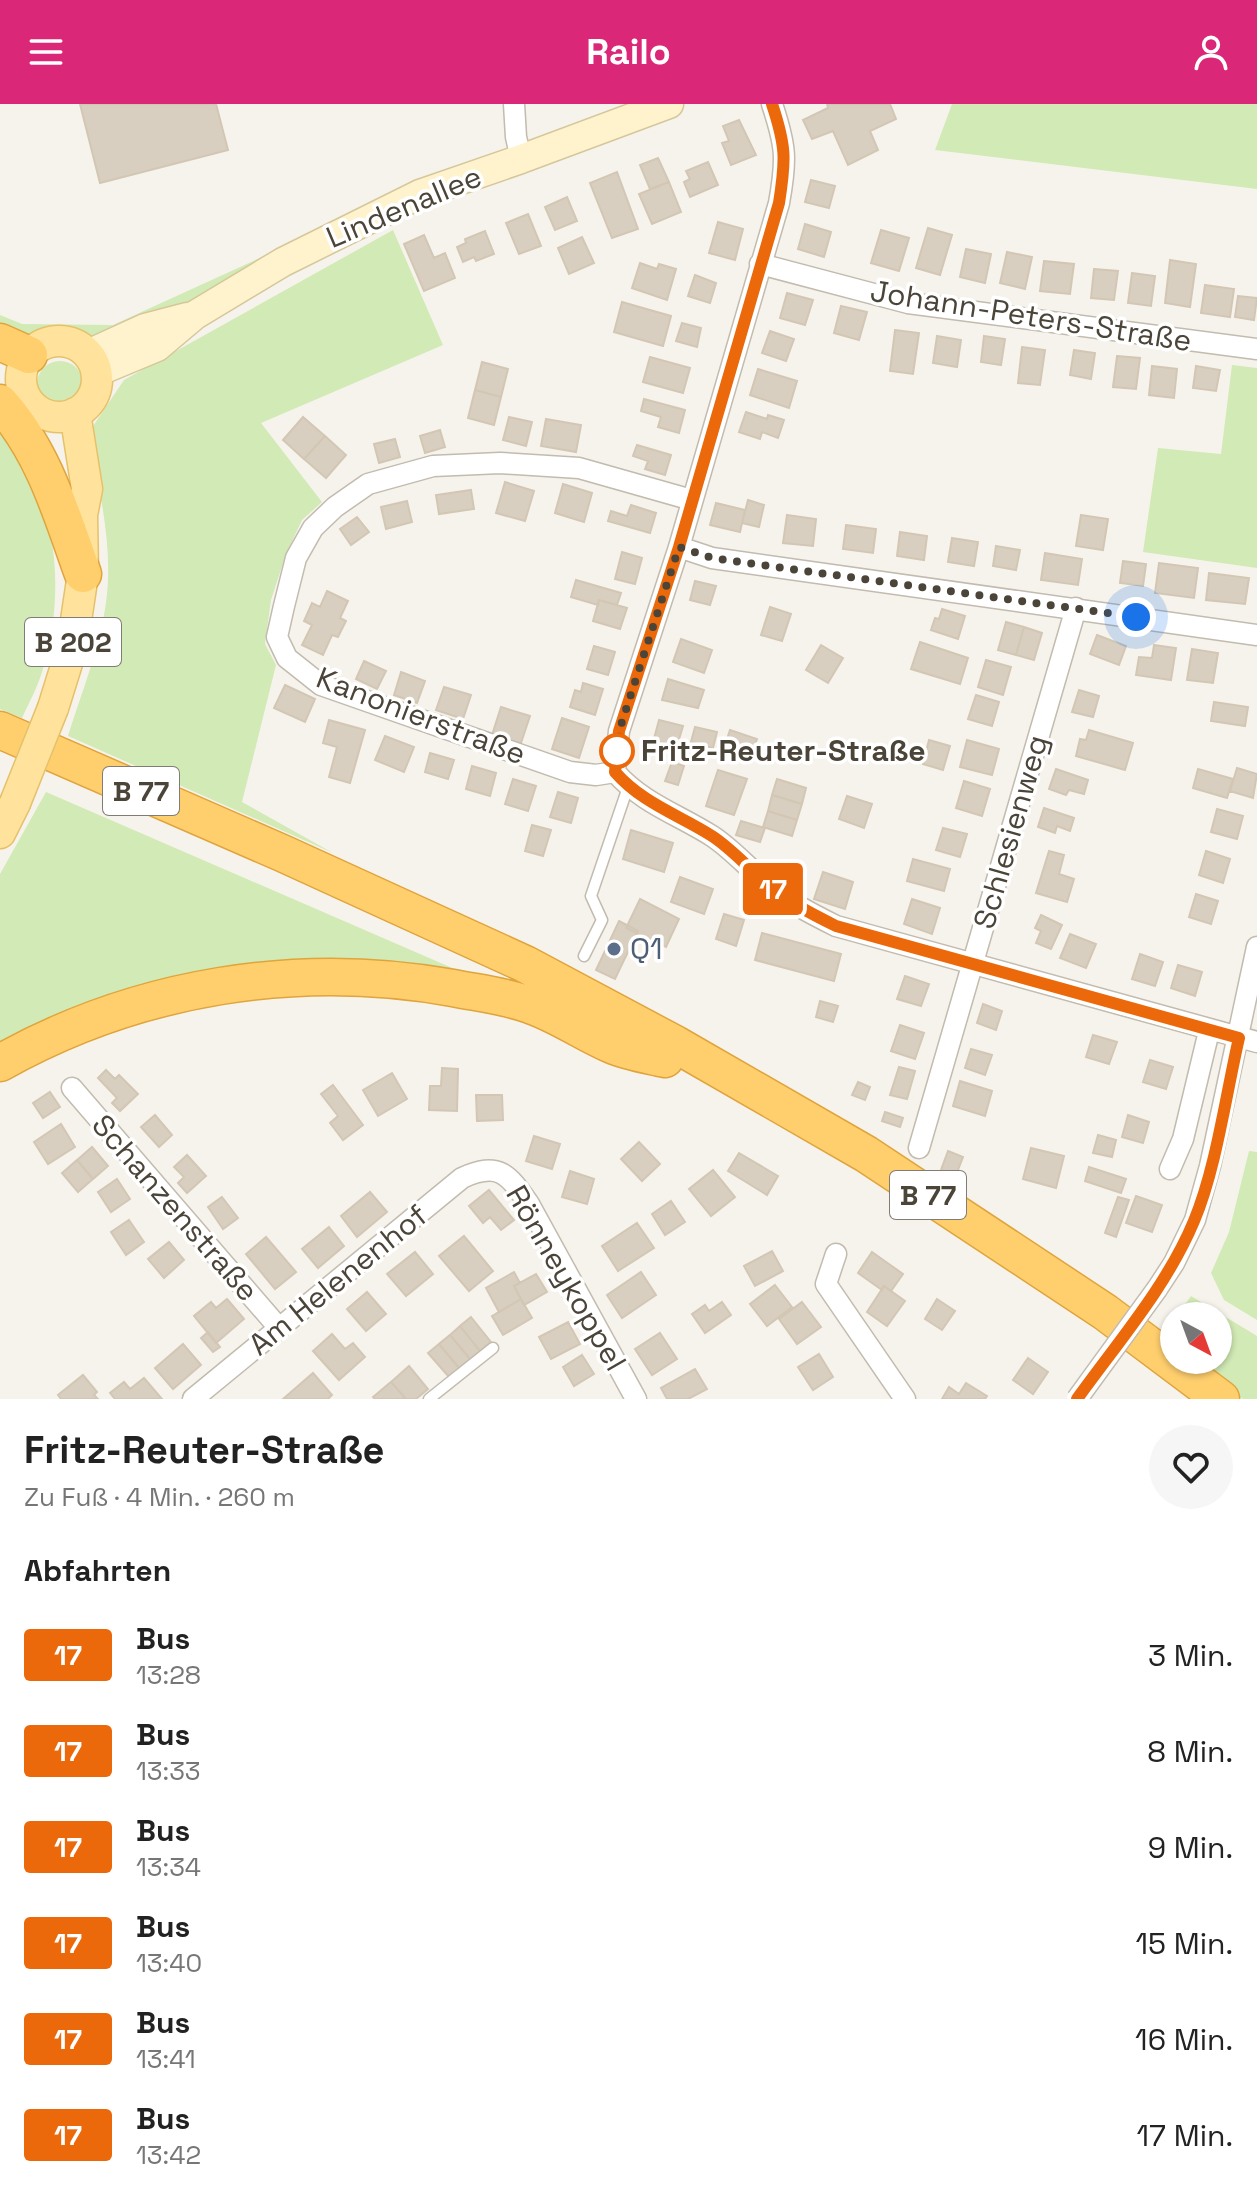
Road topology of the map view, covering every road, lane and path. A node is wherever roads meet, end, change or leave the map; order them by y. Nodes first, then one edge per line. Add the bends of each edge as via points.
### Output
1 (514, 104) edge
2 (669, 104) edge
3 (772, 104) edge
4 (521, 159) junction
5 (760, 264) junction
6 (1257, 349) edge
7 (13, 359) edge
8 (92, 363) junction
9 (0, 403) edge
10 (66, 415) junction
11 (692, 500) junction
12 (679, 547) junction
13 (83, 574) junction
14 (1076, 608) junction
15 (1257, 635) edge
16 (0, 730) edge
17 (0, 755) edge
18 (622, 780) junction
19 (0, 833) edge
20 (1257, 947) edge
21 (584, 956) dead end
22 (973, 964) junction
23 (1209, 1031) junction
24 (1248, 1040) edge
25 (665, 1059) junction
26 (0, 1063) edge
27 (72, 1088) dead end
28 (919, 1148) dead end
29 (487, 1169) joint
30 (1170, 1169) dead end
31 (836, 1254) dead end
32 (279, 1328) junction
33 (493, 1348) dead end
34 (193, 1399) edge
35 (429, 1399) edge
36 (636, 1399) edge
37 (905, 1399) edge
38 (1077, 1399) edge
39 (1184, 1399) edge
40 (1221, 1399) edge

1 - 4 street
2 - 4 street, Lindenallee
3 - 5 street via 786,162
4 - 8 street, Lindenallee via 420,194 283,262 195,315 157,347
5 - 6 street, Johann-Peters-Straße via 908,303
5 - 11 street
7 - 8 main road via 63,341 81,347
7 - 10 main road via 26,399 40,412
8 - 10 main road via 93,396
9 - 13 highway via 33,446
10 - 13 main road, B 202 via 71,495 82,515
11 - 12 street
11 - 18 street, Kanonierstraße via 579,468 433,466 368,484 313,528 296,558 277,637 287,658 321,685 570,772
12 - 14 street via 712,558
12 - 18 street via 619,731
13 - 19 main road, B 202, bridge via 75,633 53,708
14 - 15 street
14 - 22 street, Schlesienweg
16 - 40 highway, B 77 via 525,964 675,1044 866,1154 1105,1312
17 - 25 highway, B 77 via 200,838 535,992
18 - 21 lane via 591,896 602,920
18 - 22 street via 649,802 714,837 801,908 836,926
20 - 24 street
22 - 23 street
22 - 28 street, Schlesienweg
23 - 24 street
23 - 30 street via 1183,1139
24 - 38 street, bridge via 1195,1220 1157,1289
25 - 26 highway via 614,1046 531,1005 501,997 424,983 309,979 235,983 136,1004 82,1022
25 - 39 highway, B 77 via 1096,1331
27 - 32 street, Schanzenstraße
29 - 32 street, Am Helenenhof via 462,1178
29 - 36 street, Rönneykoppel via 512,1180 529,1204
31 - 37 street via 826,1284
32 - 34 street, Am Helenenhof
33 - 35 lane

